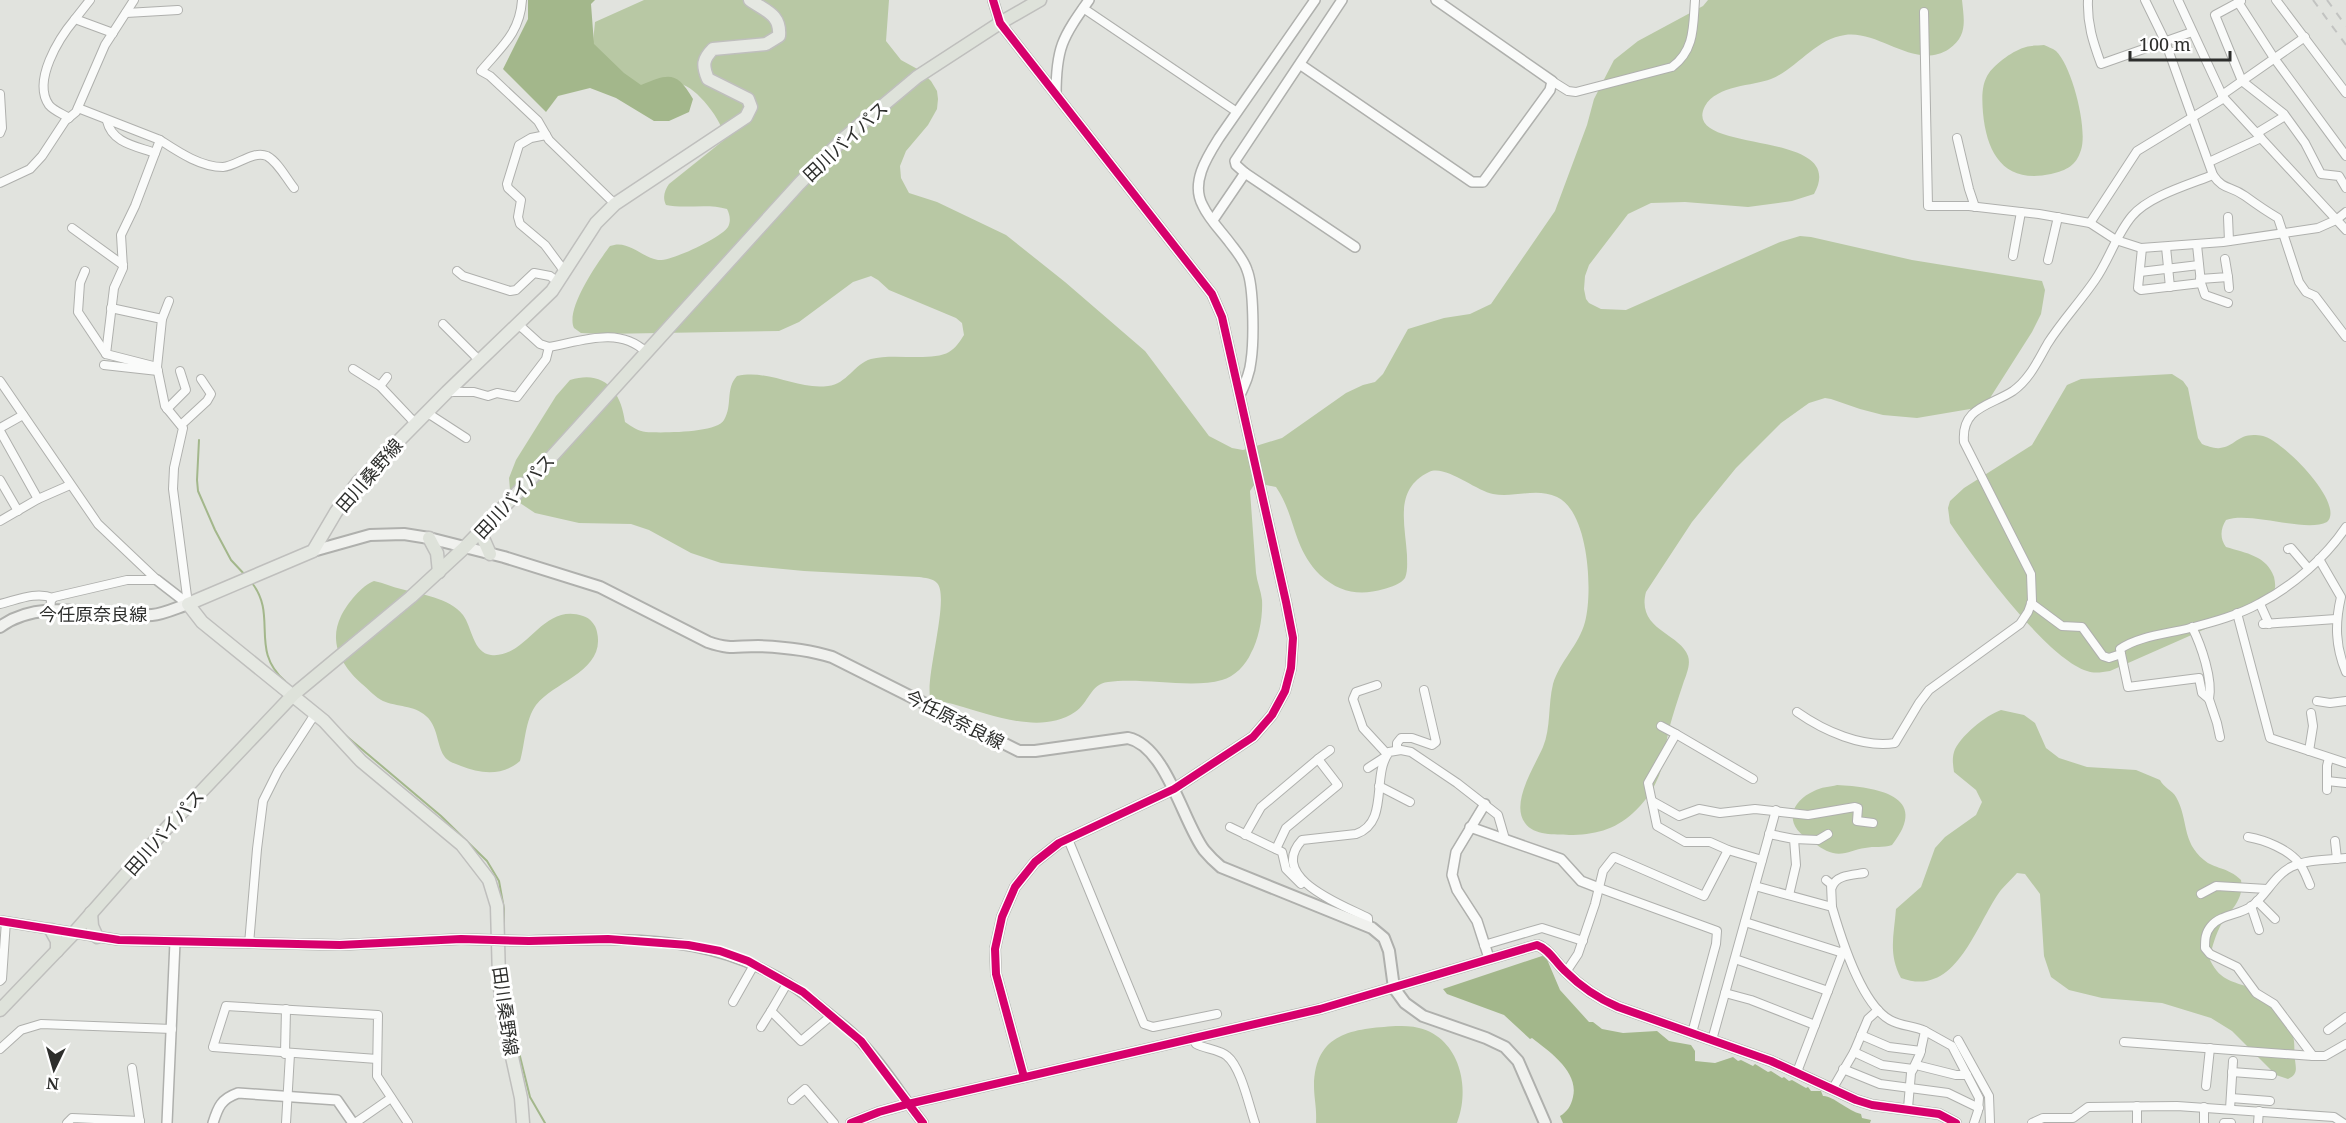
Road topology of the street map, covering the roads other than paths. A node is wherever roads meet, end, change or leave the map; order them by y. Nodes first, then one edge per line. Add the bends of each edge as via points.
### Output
1 (90, 0) edge
2 (134, 0) edge
3 (522, 0) edge
4 (750, 0) edge
5 (993, 0) edge
6 (1040, 0) edge
7 (1315, 0) edge
8 (1341, 0) edge
9 (1436, 0) edge
10 (1695, 0) edge
11 (2088, 0) edge
12 (2145, 0) edge
13 (2178, 0) edge
14 (2276, 0) edge
15 (2240, 1) edge
16 (1086, 4) edge
17 (178, 10) dead end
18 (1924, 12) dead end
19 (126, 13) junction
20 (75, 19) junction
21 (1000, 23) junction
22 (2192, 32) junction
23 (113, 33) junction
24 (2305, 37) junction
25 (2165, 41) junction
26 (2274, 58) junction
27 (1300, 65) junction
28 (1552, 81) junction
29 (2242, 81) junction
30 (2346, 93) edge
31 (0, 94) edge
32 (1056, 95) junction
33 (2223, 97) junction
34 (78, 108) junction
35 (1237, 112) junction
36 (2285, 116) junction
37 (2193, 117) junction
38 (69, 118) junction
39 (107, 121) junction
40 (0, 133) edge
41 (546, 135) junction
42 (2259, 135) junction
43 (1958, 138) dead end
44 (159, 140) junction
45 (155, 153) junction
46 (2346, 156) edge
47 (2209, 162) junction
48 (1245, 173) junction
49 (2213, 175) junction
50 (0, 183) edge
51 (294, 188) dead end
52 (2346, 188) edge
53 (615, 204) junction
54 (1975, 207) junction
55 (2021, 212) junction
56 (2346, 212) edge
57 (2058, 217) junction
58 (2228, 217) dead end
59 (1213, 220) junction
60 (2336, 220) junction
61 (2090, 223) junction
62 (72, 228) dead end
63 (2346, 230) edge
64 (2284, 233) junction
65 (2116, 240) junction
66 (2229, 242) junction
67 (2197, 245) junction
68 (1355, 247) dead end
69 (2166, 247) junction
70 (2142, 248) junction
71 (2013, 256) dead end
72 (2225, 259) dead end
73 (2048, 260) dead end
74 (123, 265) junction
75 (2199, 265) junction
76 (2168, 268) junction
77 (86, 271) dead end
78 (457, 271) dead end
79 (2140, 272) junction
80 (561, 277) junction
81 (2228, 278) junction
82 (2200, 281) junction
83 (2170, 287) junction
84 (2229, 288) dead end
85 (169, 301) dead end
86 (2228, 303) dead end
87 (111, 308) junction
88 (162, 319) junction
89 (443, 324) dead end
90 (518, 324) junction
91 (2346, 337) edge
92 (549, 347) junction
93 (646, 352) junction
94 (106, 354) junction
95 (479, 360) junction
96 (104, 365) dead end
97 (157, 369) junction
98 (353, 369) dead end
99 (180, 371) dead end
100 (387, 377) dead end
101 (201, 379) dead end
102 (0, 381) edge
103 (380, 386) junction
104 (447, 392) junction
105 (1240, 395) junction
106 (167, 409) junction
107 (426, 412) junction
108 (23, 415) junction
109 (415, 423) junction
110 (181, 425) junction
111 (0, 429) edge
112 (466, 438) dead end
113 (0, 480) edge
114 (70, 485) junction
115 (38, 500) junction
116 (18, 511) junction
117 (0, 521) edge
118 (2346, 526) edge
119 (483, 528) junction
120 (429, 538) junction
121 (464, 548) junction
122 (2288, 549) dead end
123 (313, 551) junction
124 (490, 554) junction
125 (2319, 559) junction
126 (2308, 568) junction
127 (439, 572) junction
128 (157, 580) junction
129 (2343, 595) edge
130 (53, 598) junction
131 (2031, 603) junction
132 (0, 604) edge
133 (188, 604) junction
134 (2260, 604) junction
135 (50, 612) junction
136 (2237, 613) junction
137 (2336, 619) junction
138 (0, 627) edge
139 (2192, 627) junction
140 (2121, 654) junction
141 (2346, 672) edge
142 (1377, 685) dead end
143 (1424, 690) dead end
144 (293, 695) junction
145 (2209, 699) junction
146 (2317, 701) dead end
147 (2346, 701) edge
148 (1797, 712) dead end
149 (2311, 713) dead end
150 (315, 714) junction
151 (1661, 726) dead end
152 (1676, 734) junction
153 (2220, 737) dead end
154 (1330, 750) dead end
155 (1397, 750) junction
156 (2309, 751) junction
157 (1386, 756) junction
158 (2329, 758) junction
159 (1318, 759) junction
160 (2346, 764) edge
161 (1368, 768) dead end
162 (1753, 779) dead end
163 (2327, 781) junction
164 (2346, 783) edge
165 (1379, 786) junction
166 (1174, 789) junction
167 (2328, 790) dead end
168 (1652, 801) junction
169 (1410, 802) dead end
170 (1485, 804) junction
171 (1776, 810) junction
172 (1873, 823) dead end
173 (1230, 827) dead end
174 (1470, 827) junction
175 (1769, 834) junction
176 (1828, 834) dead end
177 (1245, 835) junction
178 (2248, 837) dead end
179 (1068, 839) junction
180 (1505, 839) junction
181 (1794, 839) junction
182 (2335, 841) dead end
183 (1276, 849) junction
184 (1728, 850) junction
185 (2346, 858) edge
186 (2337, 859) junction
187 (1762, 860) junction
188 (2300, 863) junction
189 (1864, 873) dead end
190 (1826, 880) dead end
191 (1305, 884) junction
192 (2310, 885) dead end
193 (1755, 886) junction
194 (1832, 887) junction
195 (1599, 888) junction
196 (2267, 889) junction
197 (2201, 894) dead end
198 (1789, 895) junction
199 (2254, 904) junction
200 (1832, 907) junction
201 (91, 913) junction
202 (2275, 919) dead end
203 (3, 921) edge
204 (1745, 922) junction
205 (1368, 926) junction
206 (51, 930) junction
207 (2259, 930) dead end
208 (73, 934) junction
209 (97, 937) junction
210 (1583, 941) junction
211 (175, 942) junction
212 (249, 944) junction
213 (1485, 945) junction
214 (57, 951) junction
215 (1844, 951) junction
216 (1489, 958) junction
217 (1735, 960) junction
218 (754, 964) junction
219 (1566, 972) junction
220 (0, 981) edge
221 (788, 982) junction
222 (1394, 988) junction
223 (1828, 991) junction
224 (1725, 993) junction
225 (733, 1002) dead end
226 (286, 1009) junction
227 (0, 1010) edge
228 (1878, 1010) junction
229 (771, 1011) junction
230 (1217, 1014) dead end
231 (831, 1016) junction
232 (2346, 1017) edge
233 (1815, 1025) junction
234 (760, 1027) dead end
235 (171, 1029) junction
236 (2328, 1030) dead end
237 (1925, 1031) junction
238 (1692, 1033) junction
239 (1861, 1035) junction
240 (1192, 1037) junction
241 (1712, 1040) junction
242 (1958, 1040) dead end
243 (2124, 1042) dead end
244 (2346, 1044) edge
245 (2210, 1048) junction
246 (0, 1049) edge
247 (1921, 1051) junction
248 (1854, 1052) junction
249 (287, 1054) junction
250 (2313, 1056) junction
251 (377, 1059) junction
252 (2233, 1061) dead end
253 (1914, 1067) junction
254 (132, 1068) dead end
255 (1844, 1069) junction
256 (1797, 1072) junction
257 (2232, 1072) junction
258 (1967, 1075) junction
259 (2272, 1075) dead end
260 (1024, 1077) junction
261 (2206, 1086) dead end
262 (1910, 1087) junction
263 (1833, 1088) junction
264 (287, 1096) junction
265 (391, 1098) junction
266 (2231, 1098) junction
267 (792, 1100) dead end
268 (2270, 1101) dead end
269 (908, 1104) junction
270 (2137, 1106) junction
271 (2205, 1107) junction
272 (1908, 1108) junction
273 (1979, 1108) junction
274 (2230, 1109) junction
275 (2259, 1112) junction
276 (2071, 1121) edge
277 (140, 1122) edge
278 (67, 1123) edge
279 (167, 1123) edge
280 (213, 1123) edge
281 (286, 1123) edge
282 (354, 1123) edge
283 (408, 1123) edge
284 (523, 1123) edge
285 (834, 1123) edge
286 (851, 1123) edge
287 (923, 1123) edge
288 (1255, 1123) edge
289 (1545, 1123) edge
290 (1956, 1123) edge
291 (1974, 1123) edge
292 (1990, 1123) edge
293 (2032, 1123) edge
294 (2137, 1123) edge
295 (2204, 1123) edge
296 (2224, 1123) edge
297 (2231, 1123) edge
298 (2258, 1123) edge
299 (2343, 1123) edge

1 - 20 street
2 - 19 street
3 - 41 street via 521,15 512,35 480,71 538,121
4 - 53 main road, 田川桑野線 via 776,17 779,36 766,44 713,49 704,58 703,68 708,79 748,99 751,107 746,117
5 - 21 street
6 - 21 highway, 田川バイパス
7 - 35 street
8 - 27 street
9 - 28 street
10 - 28 street via 1692,40 1682,60 1672,67 1576,92
11 - 25 street via 2090,32 2101,64
12 - 25 street
13 - 22 street
14 - 24 street
15 - 26 street
15 - 29 street via 2215,15
16 - 32 street via 1060,47
16 - 35 street
17 - 19 street
18 - 54 street via 1928,206
19 - 23 street
20 - 23 street
20 - 38 street via 64,32 44,81 50,106
21 - 32 street
21 - 93 highway, 田川バイパス via 916,77 844,138
22 - 25 street
22 - 33 street
23 - 34 street
24 - 26 street
24 - 30 street
25 - 37 street
26 - 29 street
26 - 46 street
27 - 28 street via 1478,183 1483,182 1550,90
27 - 48 street via 1235,161
29 - 33 street
29 - 36 street
31 - 40 street
32 - 105 street via 1212,294 1222,317
33 - 37 street
33 - 42 street
34 - 38 street
34 - 39 street
35 - 59 street via 1200,174 1202,206
36 - 42 street
36 - 52 street via 2321,174 2339,176
37 - 47 street
37 - 61 street via 2137,151
38 - 50 street via 30,169
39 - 44 street
39 - 45 street via 120,141
41 - 53 street
41 - 80 street via 519,145 507,184 521,200 520,224 544,245
42 - 47 street
42 - 60 street
43 - 54 street
44 - 45 street
44 - 51 street via 198,162 222,167 265,155
45 - 74 street via 121,235
47 - 49 street
48 - 59 street
48 - 68 street
49 - 64 street via 2220,186 2244,195 2278,218
49 - 65 street via 2146,203
53 - 80 main road, 田川桑野線 via 596,223
54 - 55 street
55 - 57 street
55 - 71 street
56 - 60 street
57 - 61 street
57 - 73 street
58 - 66 street
59 - 105 street via 1247,270 1250,285 1252,360
60 - 63 street
60 - 64 street via 2318,228
61 - 65 street
62 - 74 street
64 - 66 street
64 - 91 street via 2299,282 2315,296
65 - 70 street
65 - 131 street via 2096,278 2028,377 2012,392 1971,414 1965,422 1964,442 2031,574
66 - 67 street
67 - 69 street
67 - 75 street
69 - 70 street
69 - 76 street
70 - 79 street
72 - 81 street
74 - 87 street
75 - 76 street
75 - 82 street
76 - 79 street
76 - 83 street
77 - 94 street via 80,283 78,312
78 - 80 street via 510,291 534,273
79 - 83 street via 2141,290
80 - 90 main road, 田川桑野線
81 - 82 street
81 - 84 street
82 - 83 street
82 - 86 street via 2205,295
85 - 88 street
87 - 88 street
87 - 94 street
88 - 97 street
89 - 95 street
90 - 92 street
90 - 95 main road, 田川桑野線
92 - 93 street via 609,336 629,339
92 - 104 street via 546,359 517,397
93 - 119 highway, 田川バイパス
94 - 97 street
95 - 104 main road, 田川桑野線
96 - 97 street
97 - 106 street
98 - 103 street
99 - 106 street via 186,390
100 - 103 street
101 - 110 street via 211,394
102 - 108 street
103 - 109 street
104 - 107 main road, 田川桑野線
105 - 166 street via 1293,638 1292,668 1276,707 1253,737
106 - 110 street
107 - 109 main road, 田川桑野線
107 - 112 street
108 - 111 street
108 - 114 street
109 - 123 main road, 田川桑野線 via 358,482
110 - 133 street via 183,436 173,489
111 - 115 street
113 - 116 street
114 - 115 street
114 - 128 street via 98,524
115 - 116 street
116 - 117 street
118 - 125 street
119 - 121 highway, 田川バイパス
119 - 124 highway
120 - 121 main road, 今任原奈良線
120 - 123 main road, 今任原奈良線 via 370,535
120 - 127 highway via 437,553
121 - 124 main road, 今任原奈良線
121 - 127 highway, 田川バイパス
122 - 126 street via 2292,548
123 - 133 main road
124 - 166 main road, 今任原奈良線 via 600,587 723,647 790,648 832,657 1019,751 1138,740
125 - 126 street
125 - 129 street
126 - 134 street
127 - 144 highway, 田川バイパス
128 - 130 street via 127,580
128 - 133 street
129 - 137 street
130 - 132 street via 33,595
130 - 135 street
131 - 140 street via 2062,626 2082,627 2103,656
131 - 148 street via 2020,624 1929,690 1895,743 1882,745 1847,737
133 - 135 main road, 今任原奈良線 via 155,615
133 - 144 main road, 田川桑野線 via 202,622
134 - 136 street
134 - 137 street via 2266,624
135 - 138 main road, 今任原奈良線 via 21,616
136 - 139 street
136 - 156 street via 2267,733 2270,738
137 - 141 street
139 - 140 street via 2129,643 2120,650
139 - 145 street via 2204,661
140 - 145 street via 2128,687 2199,678 2202,693
142 - 157 street via 1356,692 1353,699 1364,728
143 - 155 street via 1436,742 1432,745 1401,738
144 - 150 main road, 田川桑野線
144 - 201 highway, 田川バイパス
145 - 153 street
146 - 147 street
149 - 156 street
150 - 212 street via 263,801
150 - 284 main road, 田川桑野線 via 361,761 462,845 489,880 497,906 503,1016
151 - 152 street
152 - 162 street
152 - 168 street via 1648,783
154 - 159 street
155 - 157 street
155 - 170 street via 1411,752
156 - 158 street
157 - 161 street
157 - 165 street
158 - 160 street
158 - 163 street
159 - 177 street via 1261,807
159 - 183 street via 1338,785 1286,828
163 - 164 street
163 - 167 street
165 - 169 street
165 - 191 street via 1377,811 1365,831 1311,838 1297,846 1293,865
166 - 179 street
166 - 205 main road, 今任原奈良線 via 1204,849 1221,867
168 - 171 street via 1679,816 1699,809 1720,813
168 - 184 street via 1657,826 1685,842 1710,842
170 - 174 street
170 - 180 street via 1498,816
171 - 172 street via 1808,815 1855,807 1857,822
171 - 175 street
173 - 177 street
174 - 180 street
174 - 213 street via 1453,859 1452,875
175 - 181 street
175 - 187 street
176 - 181 street via 1818,840
177 - 183 street
178 - 188 street via 2274,846
179 - 230 street via 1144,1024 1153,1027
179 - 260 street via 1035,862 1015,888 999,927 996,974
180 - 195 street via 1561,859 1581,880
181 - 198 street via 1796,865
182 - 186 street
183 - 191 street via 1282,852 1290,874 1299,884
184 - 187 street
184 - 195 street via 1704,896 1614,857 1603,871
185 - 186 street
186 - 188 street
187 - 193 street
188 - 192 street
188 - 196 street via 2279,874
189 - 194 street via 1838,878
190 - 194 street
191 - 205 street via 1368,918
193 - 198 street
193 - 204 street
194 - 200 street
195 - 210 street
195 - 238 street via 1717,931
196 - 197 street via 2216,886
196 - 199 street
198 - 200 street
199 - 202 street
199 - 207 street
199 - 250 street via 2212,925 2205,948 2237,968 2256,993 2274,1004
200 - 215 street
201 - 208 highway, 田川バイパス
201 - 209 highway
203 - 206 street
203 - 220 street
204 - 215 street
204 - 217 street
205 - 222 main road, 今任原奈良線 via 1384,938
206 - 208 street
206 - 214 highway
208 - 209 street
208 - 214 highway, 田川バイパス
209 - 211 street
210 - 213 street via 1542,928
210 - 219 street
211 - 212 street
211 - 235 street
212 - 218 street, bridge via 608,939 688,945 720,951
213 - 216 street
214 - 227 highway, 田川バイパス
215 - 223 street
215 - 228 street
216 - 219 street via 1537,945
216 - 222 street
217 - 223 street
217 - 224 street
218 - 221 street
218 - 225 street
219 - 238 street via 1598,999
221 - 229 street
221 - 231 street
222 - 240 street via 1320,1010
222 - 289 main road via 1405,1003 1423,1016 1505,1047 1518,1061
223 - 233 street
224 - 233 street
224 - 241 street
226 - 249 street
226 - 249 street via 226,1006 213,1047
226 - 251 street via 378,1015
228 - 237 street via 1889,1019
228 - 239 street via 1868,1019
229 - 231 street via 801,1041
229 - 234 street
231 - 269 street via 861,1041
232 - 236 street
233 - 256 street
235 - 246 street via 41,1024 21,1030
235 - 279 street
237 - 247 street
237 - 258 street via 1952,1046
238 - 241 street
239 - 247 street via 1889,1047
239 - 248 street
240 - 260 street
240 - 288 street via 1196,1044 1227,1056 1233,1063
241 - 256 street
242 - 292 street via 1989,1096
243 - 245 street
244 - 250 street via 2325,1056
245 - 250 street
245 - 261 street
247 - 253 street
248 - 253 street via 1882,1065
248 - 255 street
249 - 251 street
249 - 264 street
251 - 265 street via 377,1076
252 - 257 street
253 - 258 street
253 - 262 street
254 - 277 street
255 - 262 street via 1874,1082
255 - 263 street
256 - 263 street
257 - 259 street
257 - 266 street
258 - 273 street via 1979,1098
260 - 269 street
262 - 272 street
262 - 273 street via 1948,1093
263 - 272 street via 1872,1105
264 - 280 street via 238,1093 225,1097
264 - 281 street
264 - 282 street via 338,1100
265 - 282 street
265 - 283 street
266 - 268 street
266 - 274 street
267 - 285 street via 805,1089
269 - 286 street
269 - 287 street
270 - 271 street
270 - 276 street via 2088,1107
270 - 294 street
271 - 274 street
271 - 295 street
272 - 290 street via 1939,1114
273 - 291 street
274 - 275 street
275 - 298 street
275 - 299 street via 2334,1117
276 - 293 street via 2043,1118
277 - 278 street via 72,1118
296 - 297 street

